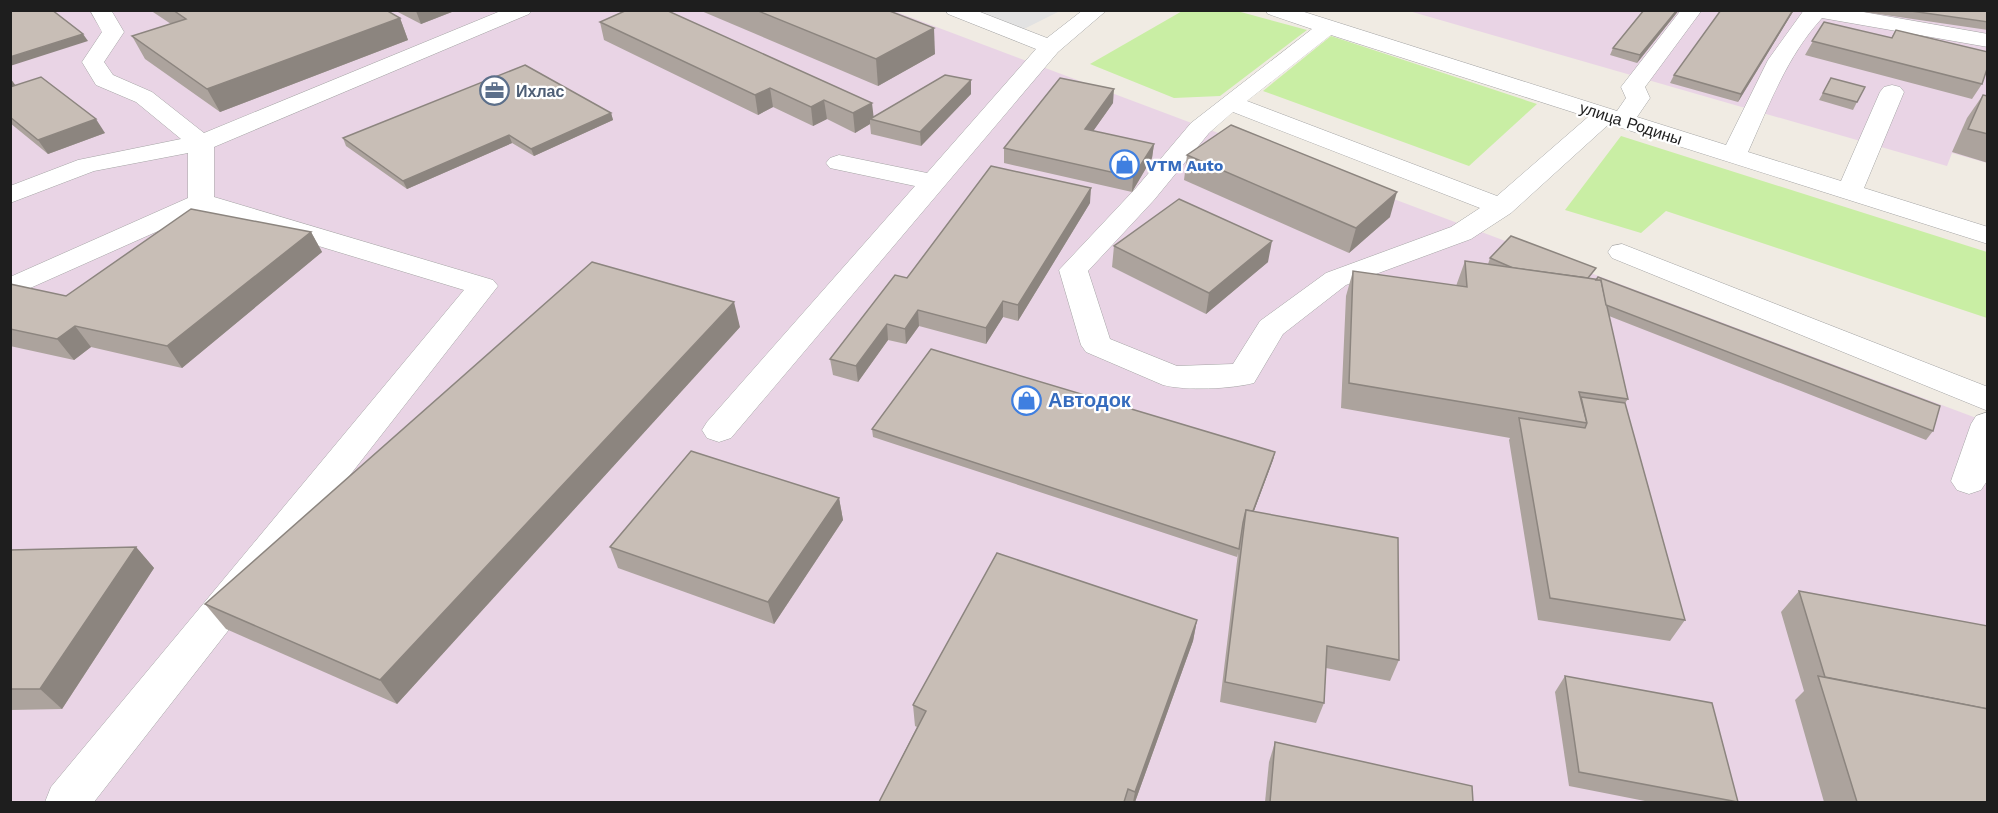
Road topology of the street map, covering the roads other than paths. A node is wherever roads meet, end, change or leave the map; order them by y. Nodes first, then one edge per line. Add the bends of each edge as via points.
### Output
1 (100, 10) edge
2 (522, 10) edge
3 (955, 10) edge
4 (1097, 10) edge
5 (1275, 10) edge
6 (1692, 10) edge
7 (1816, 11) edge
8 (1327, 27) junction
9 (1988, 41) edge
10 (1050, 48) junction
11 (1892, 92) dead end
12 (1230, 103) junction
13 (1613, 117) junction
14 (201, 143) junction
15 (1734, 156) junction
16 (839, 163) dead end
17 (934, 182) junction
18 (1849, 192) junction
19 (10, 195) edge
20 (201, 202) junction
21 (1502, 207) junction
22 (1988, 236) edge
23 (1622, 252) dead end
24 (10, 288) edge
25 (1988, 400) edge
26 (1988, 424) edge
27 (720, 430) dead end
28 (1969, 481) dead end
29 (67, 802) edge

1 - 14 street via 113,32 93,62 104,80 144,97
2 - 14 street
3 - 10 street
4 - 10 street
5 - 8 street, улица Родины
6 - 13 street via 1633,87 1638,98
7 - 9 street
7 - 15 street via 1804,23 1768,83
8 - 12 street
8 - 13 street, улица Родины
10 - 17 street
11 - 18 street
12 - 21 street
12 - 21 street via 1200,128 1145,194 1073,270 1097,345 1174,377 1243,375 1271,328 1336,279 1461,233
13 - 15 street, улица Родины
13 - 21 street
14 - 19 street via 87,165
14 - 20 street
15 - 18 street, улица Родины
16 - 17 street
17 - 27 street
18 - 22 street, улица Родины
20 - 24 street
20 - 29 street via 483,286
23 - 25 street
26 - 28 street

